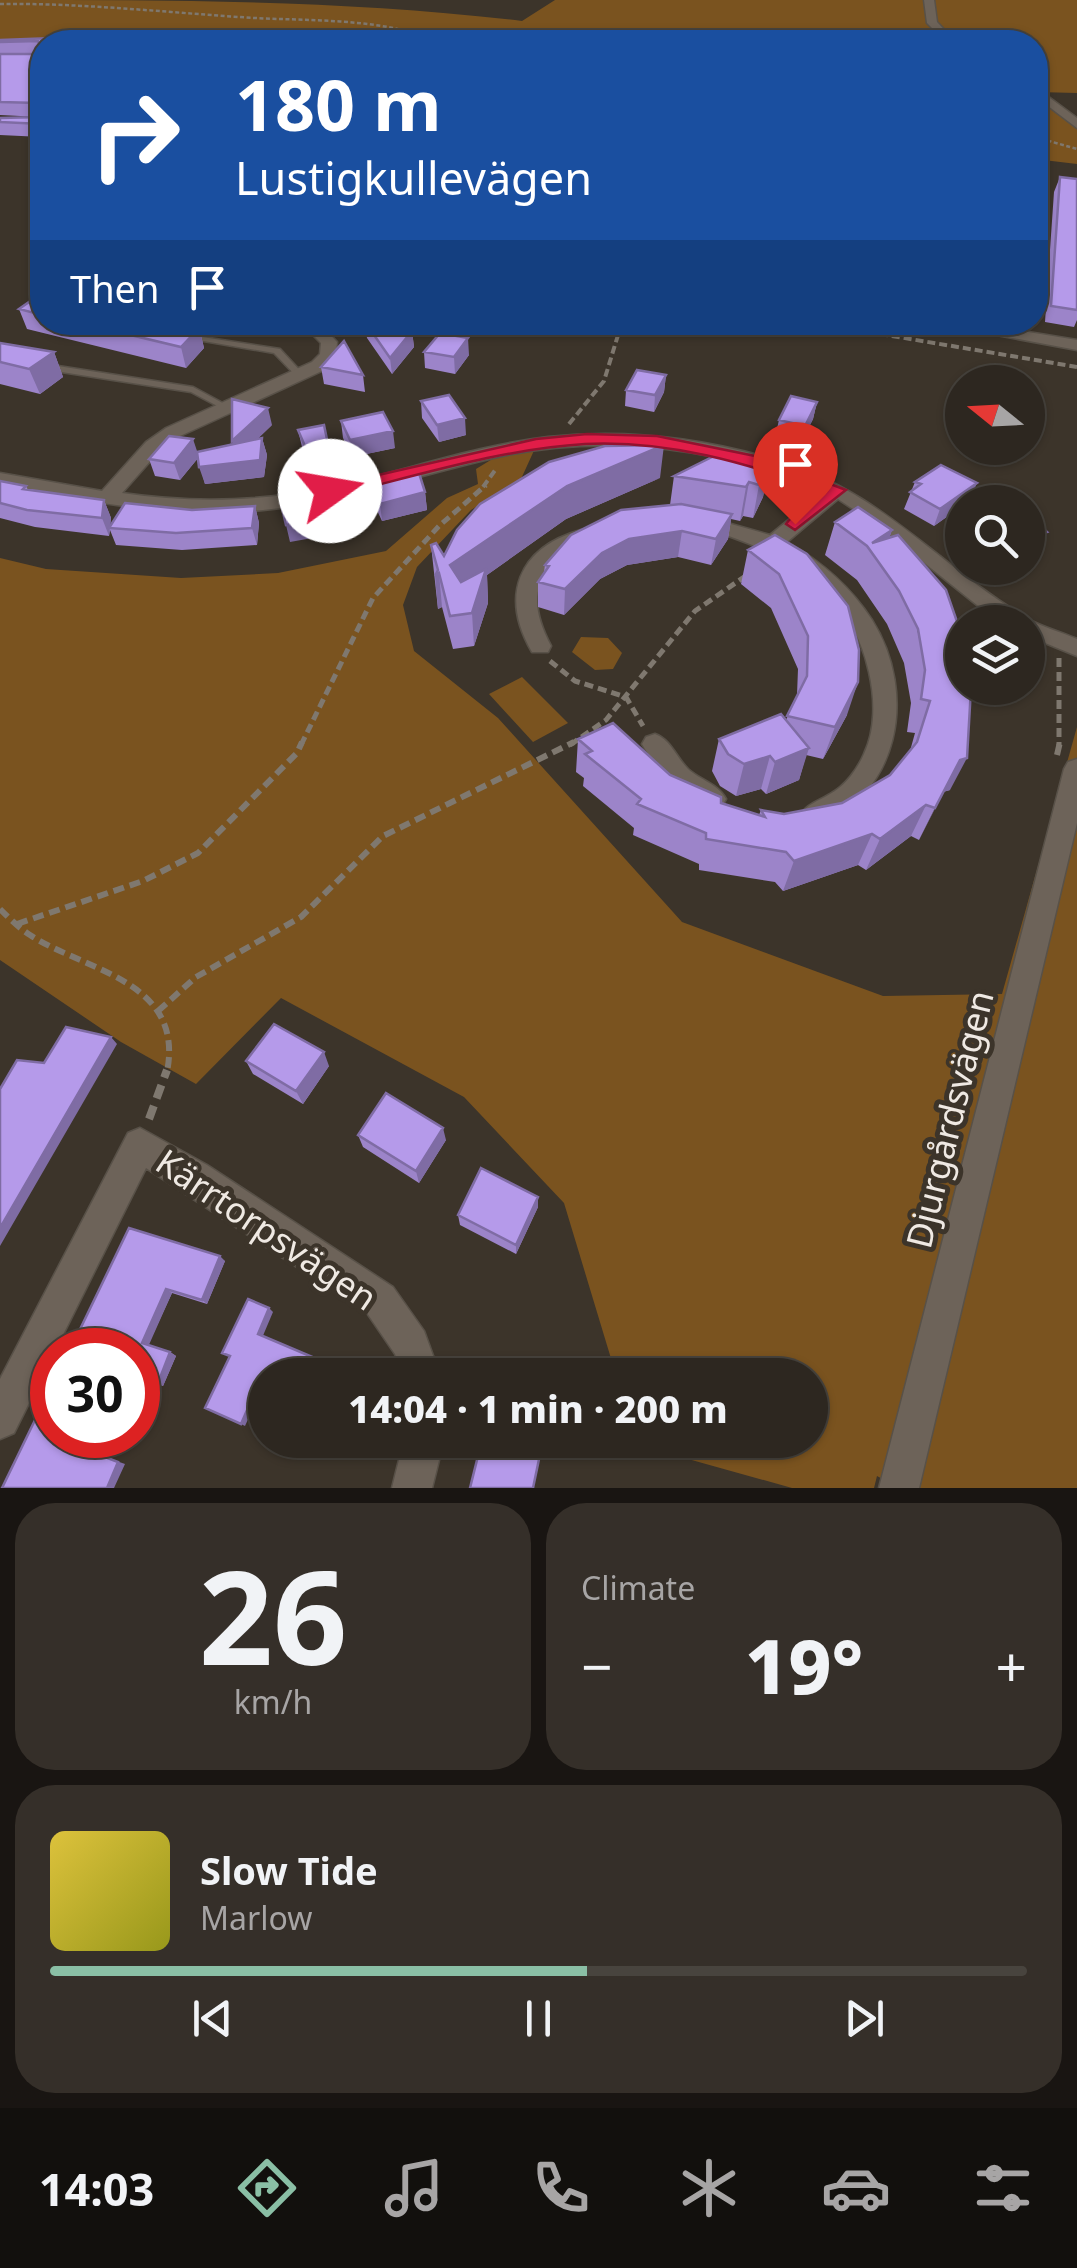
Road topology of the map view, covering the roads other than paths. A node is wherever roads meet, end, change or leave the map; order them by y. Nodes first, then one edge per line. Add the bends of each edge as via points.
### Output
1 (929, 0) edge
2 (939, 30) edge
3 (1048, 101) edge
4 (1077, 124) edge
5 (176, 335) edge
6 (322, 335) edge
7 (1031, 335) edge
8 (1077, 345) edge
9 (37, 365) edge
10 (301, 376) junction
11 (226, 407) junction
12 (0, 479) edge
13 (837, 490) junction
14 (106, 499) junction
15 (676, 519) edge
16 (606, 527) edge
17 (782, 547) junction
18 (992, 605) edge
19 (1045, 634) edge
20 (540, 646) road end
21 (1077, 648) edge
22 (655, 744) road end
23 (1077, 769) edge
24 (728, 808) edge
25 (786, 822) edge
26 (416, 1358) edge
27 (0, 1419) edge
28 (420, 1458) edge
29 (412, 1488) edge
30 (900, 1488) edge

1 - 2 street
3 - 4 street
5 - 10 lane via 277,350
6 - 10 street via 329,342 325,359
7 - 8 street
9 - 11 lane via 193,390
10 - 11 street
11 - 14 street via 162,439
12 - 14 street
13 - 14 street via 794,471 692,446 622,439 508,449 264,504 169,506
13 - 17 street
13 - 18 street via 898,527
15 - 17 street via 724,526
16 - 20 street via 556,552 532,577 522,612
17 - 25 street via 846,599 872,642 886,700 879,755 858,789 816,816
19 - 21 street
22 - 24 street via 680,777
23 - 30 street, Djurgårdsvägen
26 - 27 street, Kärrtorpsvägen via 380,1300 140,1145
28 - 29 street

